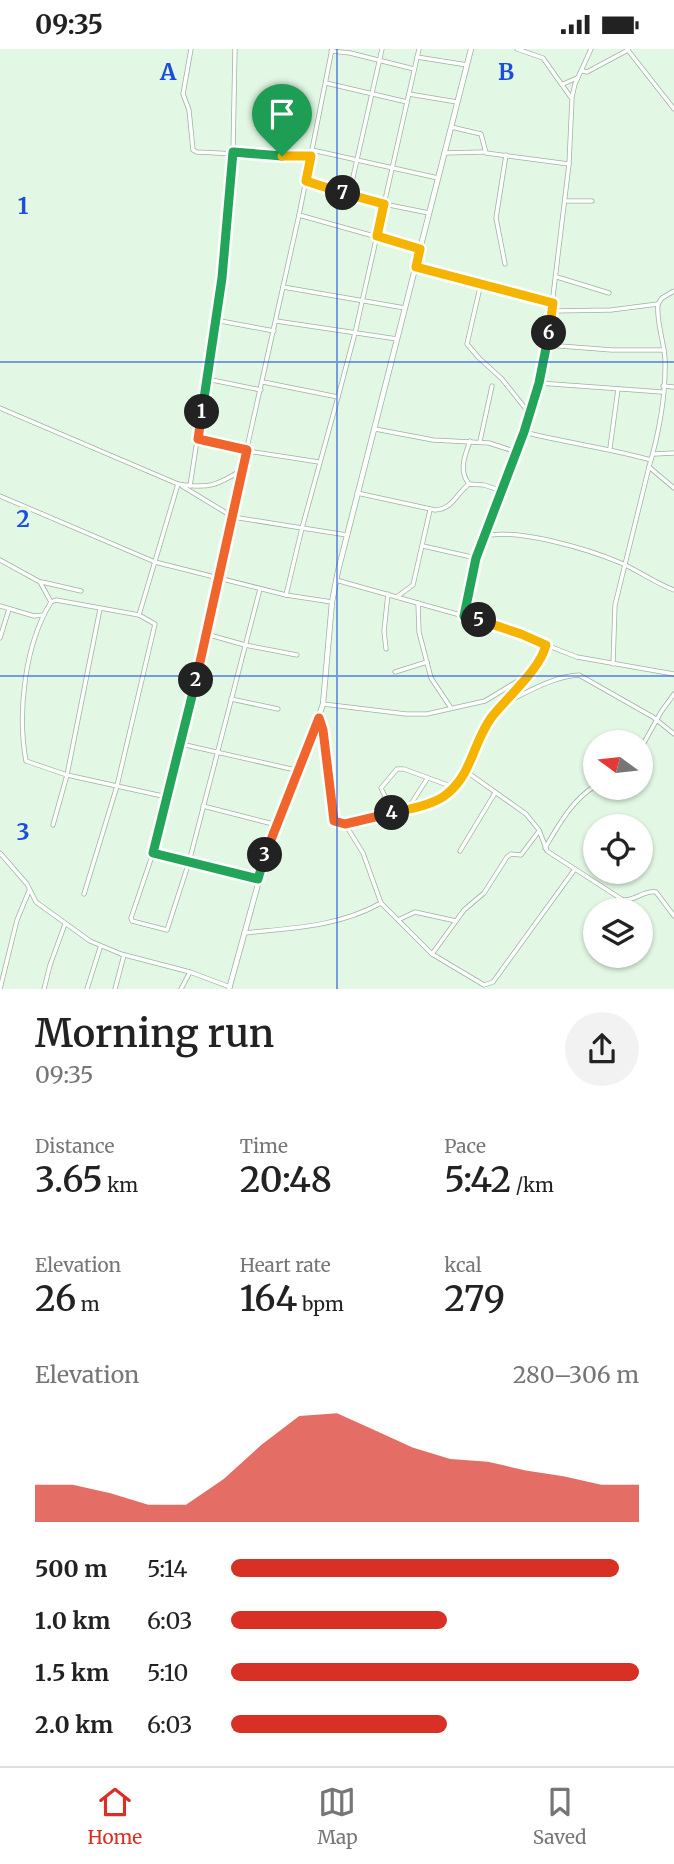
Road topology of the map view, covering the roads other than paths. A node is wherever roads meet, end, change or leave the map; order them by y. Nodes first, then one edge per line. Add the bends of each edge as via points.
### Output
1 (191, 49) edge
2 (235, 49) edge
3 (382, 49) edge
4 (419, 49) edge
5 (471, 49) edge
6 (517, 49) edge
7 (591, 49) edge
8 (627, 49) edge
9 (332, 50) edge
10 (417, 57) junction
11 (379, 60) junction
12 (467, 65) junction
13 (414, 69) junction
14 (583, 70) junction
15 (579, 77) junction
16 (326, 83) junction
17 (563, 84) junction
18 (371, 94) junction
19 (409, 94) junction
20 (572, 99) junction
21 (407, 102) junction
22 (457, 102) junction
23 (674, 109) edge
24 (451, 127) junction
25 (312, 150) junction
26 (485, 151) junction
27 (233, 152) junction
28 (444, 153) junction
29 (506, 155) junction
30 (311, 156) junction
31 (356, 161) junction
32 (569, 164) junction
33 (391, 169) junction
34 (438, 178) junction
35 (306, 181) junction
36 (349, 195) junction
37 (565, 201) junction
38 (592, 201) dead end
39 (384, 204) junction
40 (429, 213) junction
41 (299, 215) junction
42 (377, 236) junction
43 (420, 249) junction
44 (505, 264) dead end
45 (416, 267) junction
46 (557, 277) junction
47 (481, 283) junction
48 (283, 287) junction
49 (674, 291) edge
50 (610, 293) dead end
51 (362, 301) junction
52 (553, 303) junction
53 (658, 304) junction
54 (405, 308) junction
55 (552, 311) junction
56 (215, 320) junction
57 (275, 321) junction
58 (274, 331) junction
59 (355, 333) junction
60 (397, 339) junction
61 (547, 345) junction
62 (664, 349) junction
63 (207, 379) junction
64 (263, 382) junction
65 (539, 383) junction
66 (492, 386) dead end
67 (663, 386) junction
68 (674, 387) edge
69 (618, 389) junction
70 (261, 390) junction
71 (663, 392) junction
72 (338, 397) junction
73 (0, 408) edge
74 (530, 413) junction
75 (374, 428) junction
76 (524, 432) junction
77 (198, 439) junction
78 (470, 441) junction
79 (480, 441) junction
80 (610, 449) junction
81 (247, 450) junction
82 (517, 452) junction
83 (674, 453) edge
84 (655, 454) junction
85 (652, 460) junction
86 (319, 462) junction
87 (649, 467) junction
88 (242, 470) junction
89 (179, 484) junction
90 (469, 484) junction
91 (190, 486) junction
92 (674, 488) edge
93 (502, 491) junction
94 (357, 493) junction
95 (0, 496) edge
96 (430, 510) junction
97 (233, 517) junction
98 (302, 528) junction
99 (347, 535) junction
100 (484, 536) junction
101 (423, 546) junction
102 (476, 558) junction
103 (0, 560) edge
104 (155, 562) junction
105 (625, 565) junction
106 (217, 580) junction
107 (336, 580) junction
108 (40, 582) junction
109 (260, 589) junction
110 (674, 590) edge
111 (80, 591) dead end
112 (388, 594) junction
113 (286, 595) junction
114 (397, 597) junction
115 (332, 601) junction
116 (51, 602) junction
117 (418, 603) junction
118 (0, 606) edge
119 (9, 609) junction
120 (100, 609) junction
121 (44, 615) junction
122 (139, 615) junction
123 (464, 616) junction
124 (206, 634) junction
125 (0, 638) edge
126 (245, 645) junction
127 (546, 645) junction
128 (386, 649) dead end
129 (297, 655) dead end
130 (427, 662) junction
131 (613, 664) junction
132 (395, 672) dead end
133 (674, 674) edge
134 (526, 676) junction
135 (674, 694) edge
136 (231, 699) junction
137 (507, 702) junction
138 (323, 704) junction
139 (451, 708) junction
140 (278, 709) dead end
141 (319, 718) junction
142 (658, 720) junction
143 (652, 730) edge
144 (674, 734) edge
145 (181, 744) junction
146 (217, 752) junction
147 (300, 771) junction
148 (467, 772) junction
149 (67, 775) junction
150 (427, 779) junction
151 (117, 786) junction
152 (454, 787) junction
153 (495, 793) junction
154 (583, 795) edge
155 (167, 797) junction
156 (203, 806) junction
157 (408, 809) junction
158 (393, 813) junction
159 (345, 824) junction
160 (53, 825) dead end
161 (277, 825) junction
162 (540, 830) junction
163 (545, 848) junction
164 (460, 851) dead end
165 (0, 853) edge
166 (153, 853) junction
167 (188, 862) junction
168 (575, 869) junction
169 (258, 879) junction
170 (30, 889) junction
171 (84, 894) dead end
172 (381, 903) junction
173 (673, 912) edge
174 (398, 920) junction
175 (456, 921) junction
176 (65, 924) junction
177 (244, 935) junction
178 (100, 947) junction
179 (432, 954) junction
180 (124, 955) junction
181 (190, 972) junction
182 (230, 988) edge
183 (0, 989) edge
184 (44, 989) edge
185 (87, 989) edge
186 (115, 989) edge
187 (181, 989) edge

1 - 27 street via 183,94 191,145 197,152
2 - 27 street
3 - 11 street
4 - 10 street
5 - 12 street
6 - 17 street via 543,58
7 - 14 street
8 - 14 street via 587,72
8 - 23 street
9 - 11 street
9 - 16 street
10 - 12 street
10 - 13 street
11 - 13 street
11 - 18 street
12 - 22 street
13 - 19 street
14 - 15 street
15 - 17 street
15 - 20 street
16 - 18 street
16 - 25 street
17 - 20 street
18 - 21 street
18 - 31 street
19 - 21 street
19 - 22 street
20 - 32 street
21 - 33 street
22 - 24 street
24 - 26 street via 481,134
24 - 28 street
25 - 30 street
25 - 31 street
26 - 28 street
26 - 29 street
27 - 30 street
27 - 56 street
28 - 34 street
29 - 32 street
29 - 44 street via 496,218
30 - 35 street
31 - 33 street
31 - 36 street
32 - 37 street
33 - 34 street
33 - 39 street
34 - 40 street
35 - 36 street
35 - 41 street
36 - 39 street
37 - 38 street
37 - 46 street
39 - 40 street
39 - 42 street
40 - 43 street
41 - 42 street
41 - 48 street
42 - 43 street
42 - 51 street
43 - 45 street
45 - 47 street
45 - 54 street
46 - 50 street
46 - 52 street
47 - 52 street
47 - 74 street via 467,344
48 - 51 street
48 - 57 street
49 - 53 street
51 - 54 street
51 - 59 street
52 - 55 street
53 - 55 street
53 - 62 street
54 - 60 street
55 - 61 street
56 - 58 street
56 - 63 street
57 - 58 street
57 - 59 street
58 - 64 street
59 - 60 street
59 - 72 street
60 - 75 street
61 - 62 street
61 - 65 street
62 - 67 street
63 - 70 street
63 - 77 street
64 - 70 street
64 - 72 street
65 - 69 street
65 - 74 street
66 - 79 street
67 - 68 street
67 - 71 street
69 - 71 street
69 - 80 street
70 - 81 street
71 - 84 street
72 - 86 street
73 - 89 street
74 - 76 street
75 - 78 street via 433,440
75 - 94 street
76 - 80 street
76 - 82 street
77 - 81 street
77 - 91 street
78 - 79 street
78 - 90 street via 462,468
79 - 82 street
80 - 85 street
81 - 86 street
81 - 88 street
82 - 93 street
83 - 84 street
84 - 85 street
85 - 87 street
86 - 98 street
87 - 92 street
87 - 105 street
88 - 91 street via 215,486
88 - 97 street
89 - 91 street
89 - 97 street
89 - 104 street
90 - 93 street
90 - 96 street via 445,509
93 - 100 street
94 - 96 street
94 - 99 street
95 - 104 street
96 - 101 street
97 - 98 street
97 - 106 street
98 - 99 street
98 - 113 street
99 - 107 street
100 - 102 street
100 - 105 street via 540,539
101 - 102 street
101 - 114 street via 412,587
102 - 123 street
103 - 108 street
104 - 106 street
104 - 122 street
105 - 110 street
105 - 131 street via 615,605
106 - 109 street
106 - 124 street
107 - 112 street
107 - 115 street
108 - 111 street
108 - 116 street
109 - 113 street
109 - 126 street
112 - 114 street
112 - 128 street
113 - 115 street
114 - 117 street
115 - 138 street
116 - 120 street
116 - 121 street
117 - 123 street
117 - 130 street
118 - 119 street
119 - 121 street
119 - 125 street
120 - 122 street
120 - 149 street
121 - 149 street via 23,691 26,759
122 - 151 street via 151,620 155,628
123 - 127 street
124 - 126 street
124 - 145 street
126 - 129 street
126 - 136 street
127 - 131 street
127 - 134 street
130 - 132 street
130 - 139 street via 432,680
131 - 133 street
134 - 137 street
134 - 139 street via 485,701
135 - 142 street
136 - 140 street
136 - 146 street
137 - 142 street via 579,675
137 - 148 street via 485,727
138 - 139 street via 418,715
138 - 141 street
141 - 147 street
141 - 159 street via 332,815 334,821
142 - 143 street
142 - 144 street
145 - 146 street
145 - 155 street
146 - 147 street
146 - 156 street
147 - 161 street
148 - 152 street
148 - 153 street
149 - 151 street
149 - 160 street
150 - 152 street
150 - 157 street
150 - 158 street via 400,768 383,783 381,789
151 - 155 street
151 - 171 street
152 - 157 street via 443,797
153 - 162 street
153 - 164 street
154 - 163 street
155 - 166 street
156 - 161 street
156 - 167 street
157 - 158 street
158 - 159 street
159 - 172 street via 363,853
161 - 169 street
162 - 163 street
162 - 175 street via 522,855 507,857 484,893
163 - 168 street
165 - 170 street
166 - 167 street
166 - 167 street via 131,918 163,930 167,930
167 - 169 street
168 - 173 street via 623,900 654,891
168 - 179 street via 491,985
169 - 177 street
170 - 176 street via 36,902
170 - 183 street via 17,920
172 - 174 street
172 - 177 street via 318,926
174 - 175 street via 415,912
174 - 179 street
175 - 179 street
176 - 178 street
176 - 184 street
177 - 182 street
178 - 180 street
178 - 185 street
180 - 181 street
180 - 186 street
181 - 182 street
181 - 187 street

